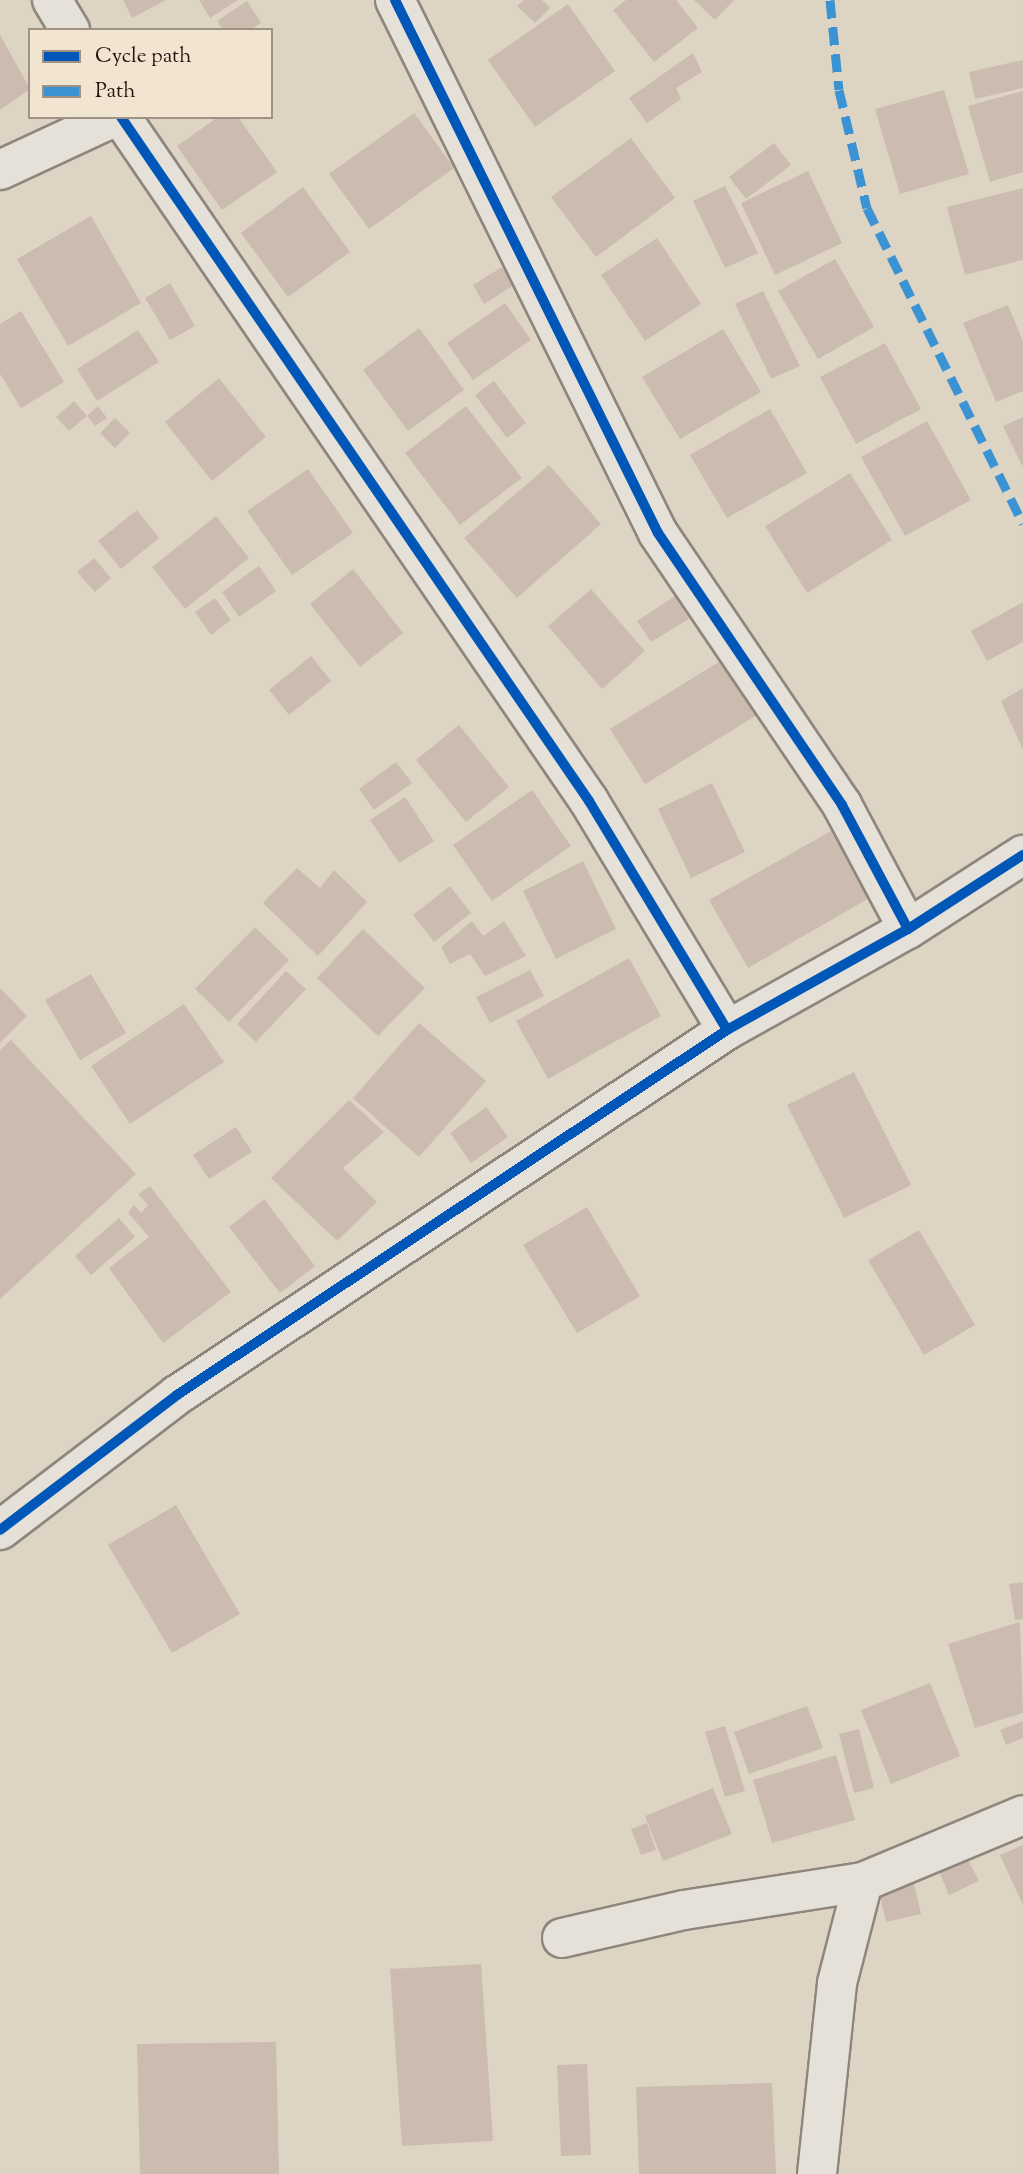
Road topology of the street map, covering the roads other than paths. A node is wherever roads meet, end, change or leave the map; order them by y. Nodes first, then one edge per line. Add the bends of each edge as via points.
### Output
1 (52, 0) edge
2 (395, 0) edge
3 (69, 28) edge
4 (110, 119) edge
5 (122, 119) edge
6 (0, 170) edge
7 (1023, 855) edge
8 (908, 929) junction
9 (727, 1030) junction
10 (0, 1530) edge
11 (1023, 1815) edge
12 (863, 1882) junction
13 (562, 1938) dead end
14 (817, 2174) edge

1 - 3 street
2 - 8 street via 658,533 842,805
4 - 6 street
5 - 9 street via 589,801
7 - 8 street
8 - 9 street
9 - 10 street via 177,1395
11 - 12 street
12 - 13 street via 684,1910
12 - 14 street via 837,1983

